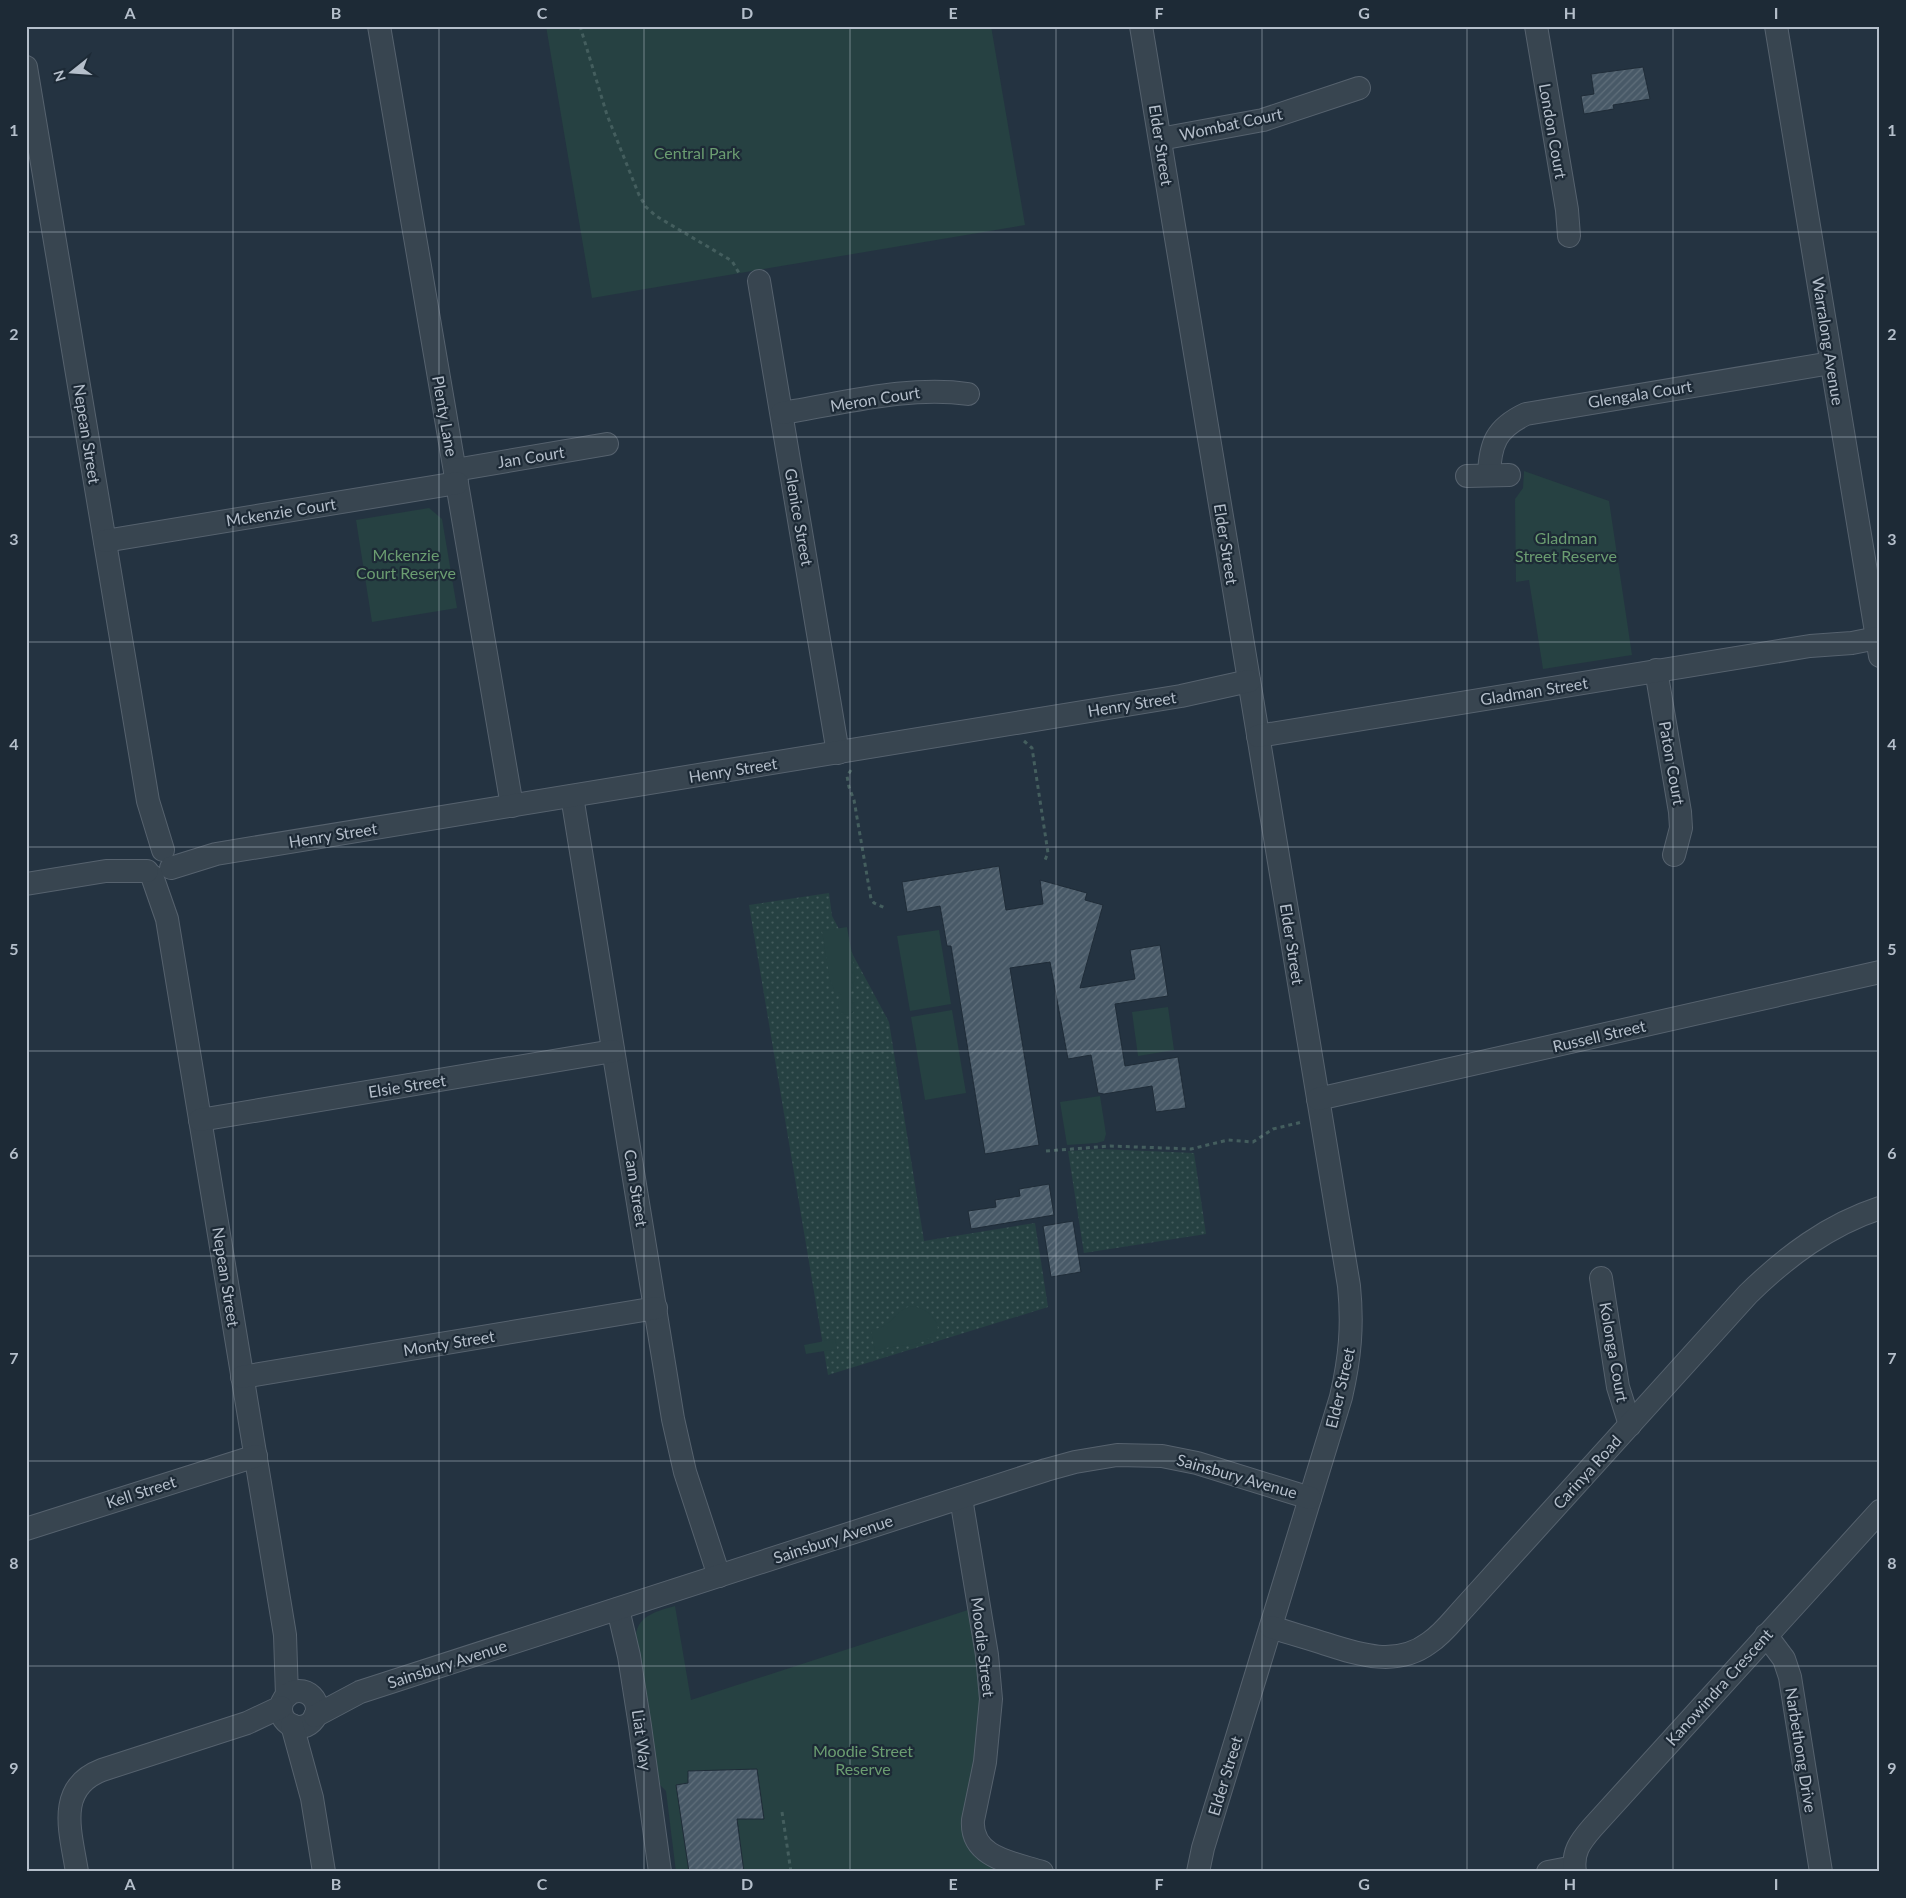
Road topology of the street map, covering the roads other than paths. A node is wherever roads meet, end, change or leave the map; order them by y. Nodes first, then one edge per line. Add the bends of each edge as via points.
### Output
1 (379, 26) edge
2 (1141, 26) edge
3 (1536, 26) edge
4 (1776, 26) edge
5 (26, 67) edge
6 (1359, 88) dead end
7 (1160, 139) junction
8 (1569, 236) dead end
9 (749, 277) road end
10 (1831, 363) junction
11 (968, 394) dead end
12 (782, 413) junction
13 (607, 444) dead end
14 (456, 476) junction
15 (1489, 476) dead end
16 (105, 541) junction
17 (1877, 641) edge
18 (1656, 670) junction
19 (1249, 681) junction
20 (1258, 736) junction
21 (847, 758) junction
22 (572, 796) junction
23 (512, 806) junction
24 (1674, 855) dead end
25 (158, 863) junction
26 (26, 884) edge
27 (1880, 972) edge
28 (613, 1051) junction
29 (1318, 1098) junction
30 (200, 1120) junction
31 (1880, 1208) edge
32 (1601, 1278) dead end
33 (656, 1308) junction
34 (242, 1377) junction
35 (1630, 1425) junction
36 (256, 1456) junction
37 (961, 1498) junction
38 (1310, 1498) junction
39 (1880, 1510) edge
40 (26, 1529) edge
41 (719, 1576) junction
42 (618, 1609) junction
43 (1271, 1627) junction
44 (1766, 1635) junction
45 (298, 1710) junction
46 (1203, 1848) junction
47 (1575, 1869) edge
48 (77, 1872) edge
49 (324, 1872) edge
50 (660, 1872) edge
51 (1042, 1872) edge
52 (1192, 1872) edge
53 (1198, 1872) edge
54 (1548, 1872) edge
55 (1821, 1872) edge

1 - 14 street, Plenty Lane
2 - 7 street, Elder Street
3 - 8 street, London Court
4 - 10 street, Warralong Avenue
5 - 16 street, Nepean Street
6 - 7 street, Wombat Court via 1264,120
7 - 19 street, Elder Street
9 - 12 street, Glenice Street
10 - 15 street, Glengala Court via 1526,414 1510,423 1494,442
10 - 17 street, Warralong Avenue
11 - 12 street, Meron Court via 912,392
12 - 21 street, Glenice Street
13 - 14 street, Jan Court
14 - 16 street, Mckenzie Court
14 - 23 street, Plenty Lane
16 - 25 street, Nepean Street
17 - 18 street, Gladman Street via 1810,646
18 - 20 street, Gladman Street
18 - 24 street, Paton Court via 1680,812 1681,828
19 - 20 street, Elder Street
19 - 21 street, Henry Street
20 - 29 street, Elder Street
21 - 22 street, Henry Street
22 - 23 street, Henry Street
22 - 28 street, Cam Street
23 - 25 street, Henry Street
25 - 26 street, Henry Street
25 - 30 street, Nepean Street
27 - 29 street, Russell Street
28 - 30 street, Elsie Street
28 - 33 street, Cam Street
29 - 38 street, Elder Street via 1349,1286 1352,1337 1341,1397
30 - 34 street, Nepean Street
31 - 35 street, Carinya Road via 1833,1228 1768,1275
32 - 35 street, Kolonga Court via 1618,1387
33 - 34 street, Monty Street
33 - 41 street, Cam Street via 678,1444
34 - 36 street, Nepean Street
35 - 43 street, Carinya Road via 1429,1644 1390,1658 1375,1657
36 - 40 street, Kell Street
36 - 45 street, Nepean Street
37 - 38 street, Sainsbury Avenue via 1076,1462 1143,1454 1197,1463
37 - 41 street, Sainsbury Avenue
37 - 51 street, Moodie Street via 987,1655 991,1699 988,1742 973,1820 974,1832 979,1845 988,1853
38 - 43 street, Elder Street
39 - 44 street, Kanowindra Crescent
41 - 42 street, Sainsbury Avenue
42 - 45 street, Sainsbury Avenue
42 - 50 street, Liat Way via 639,1717
43 - 46 street, Elder Street
44 - 47 street, Kanowindra Crescent via 1592,1828 1577,1848
44 - 55 street, Narbethong Drive via 1784,1659 1790,1677
45 - 48 street, Sainsbury Avenue via 102,1770 83,1781 73,1794 69,1812
45 - 49 street, Nepean Street
46 - 52 street, Elder Street
46 - 53 street, Elder Street
47 - 54 street

